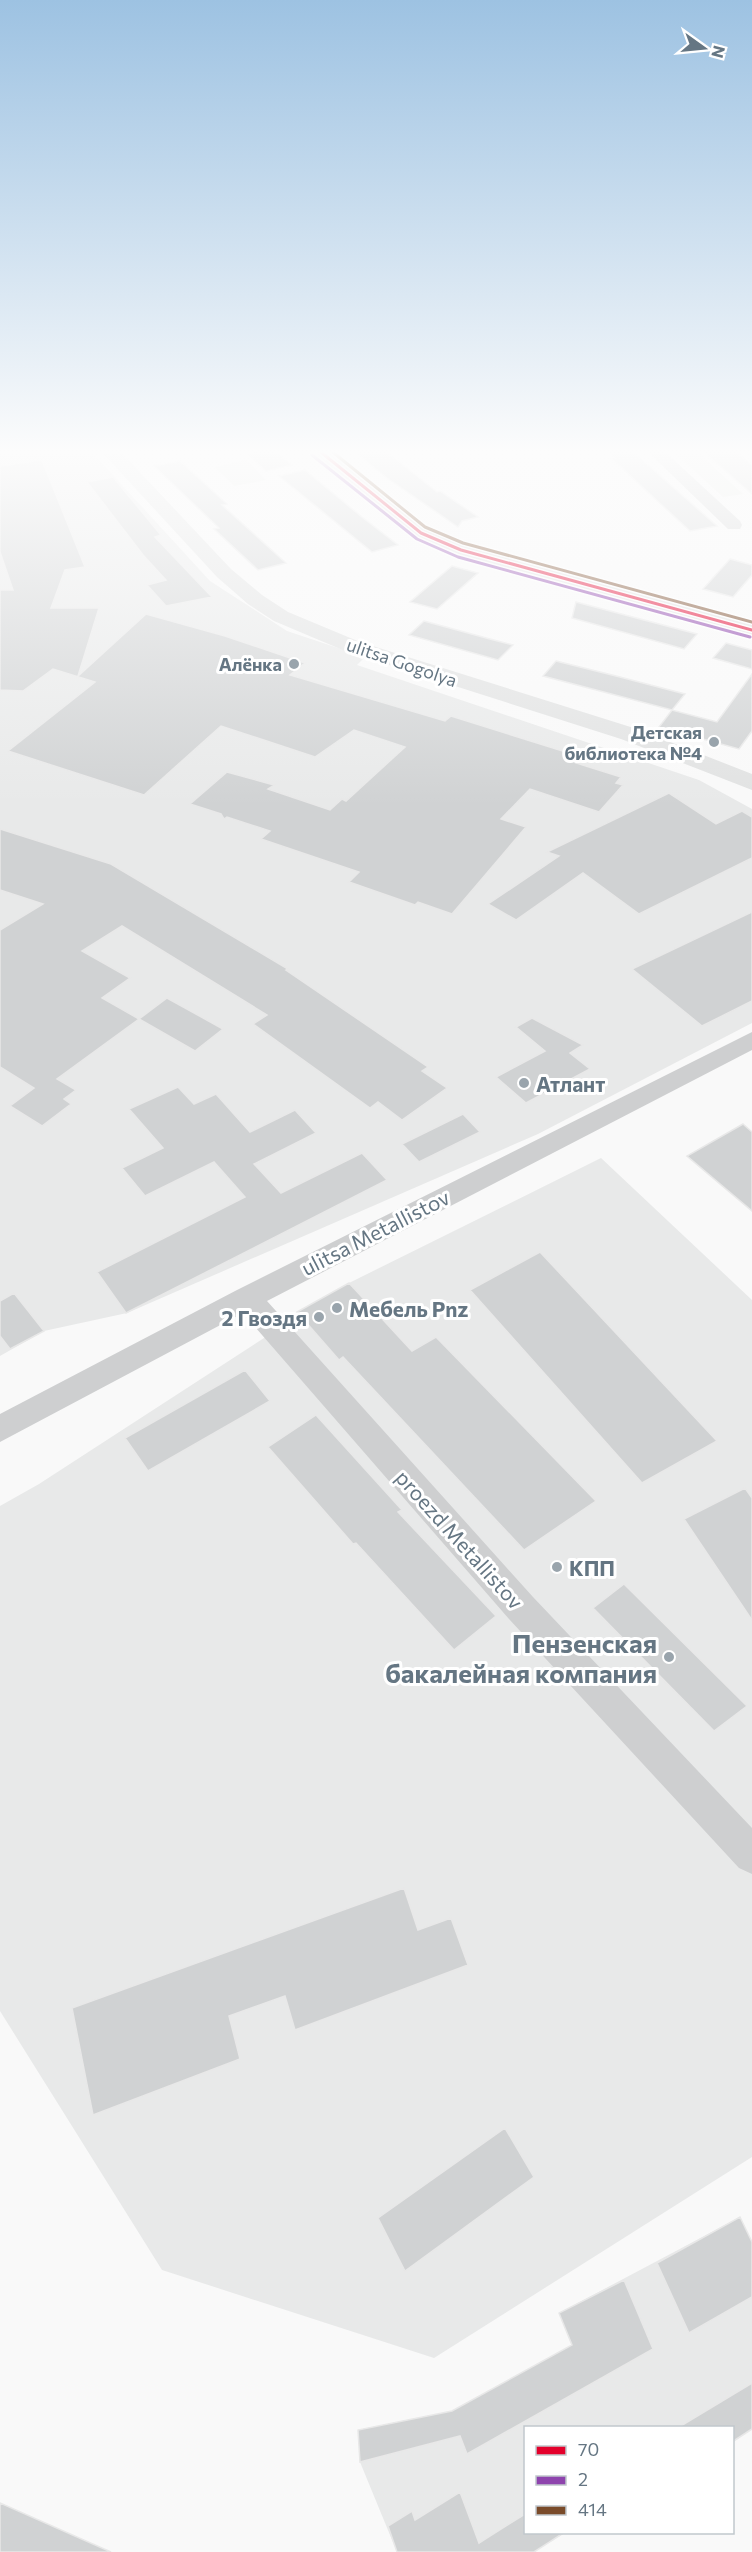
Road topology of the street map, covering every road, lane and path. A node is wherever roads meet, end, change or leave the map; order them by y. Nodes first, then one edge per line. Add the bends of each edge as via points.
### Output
1 (219, 568) edge
2 (527, 568) edge
3 (752, 630) edge
4 (752, 783) edge
5 (752, 1040) edge
6 (247, 1298) junction
7 (0, 1429) edge
8 (752, 1855) edge

1 - 4 main road, ulitsa Gogolya via 288,621 482,689 648,740
2 - 3 main road
5 - 6 street, ulitsa Metallistov
6 - 7 street, ulitsa Metallistov
6 - 8 street, proezd Metallistov via 521,1608

